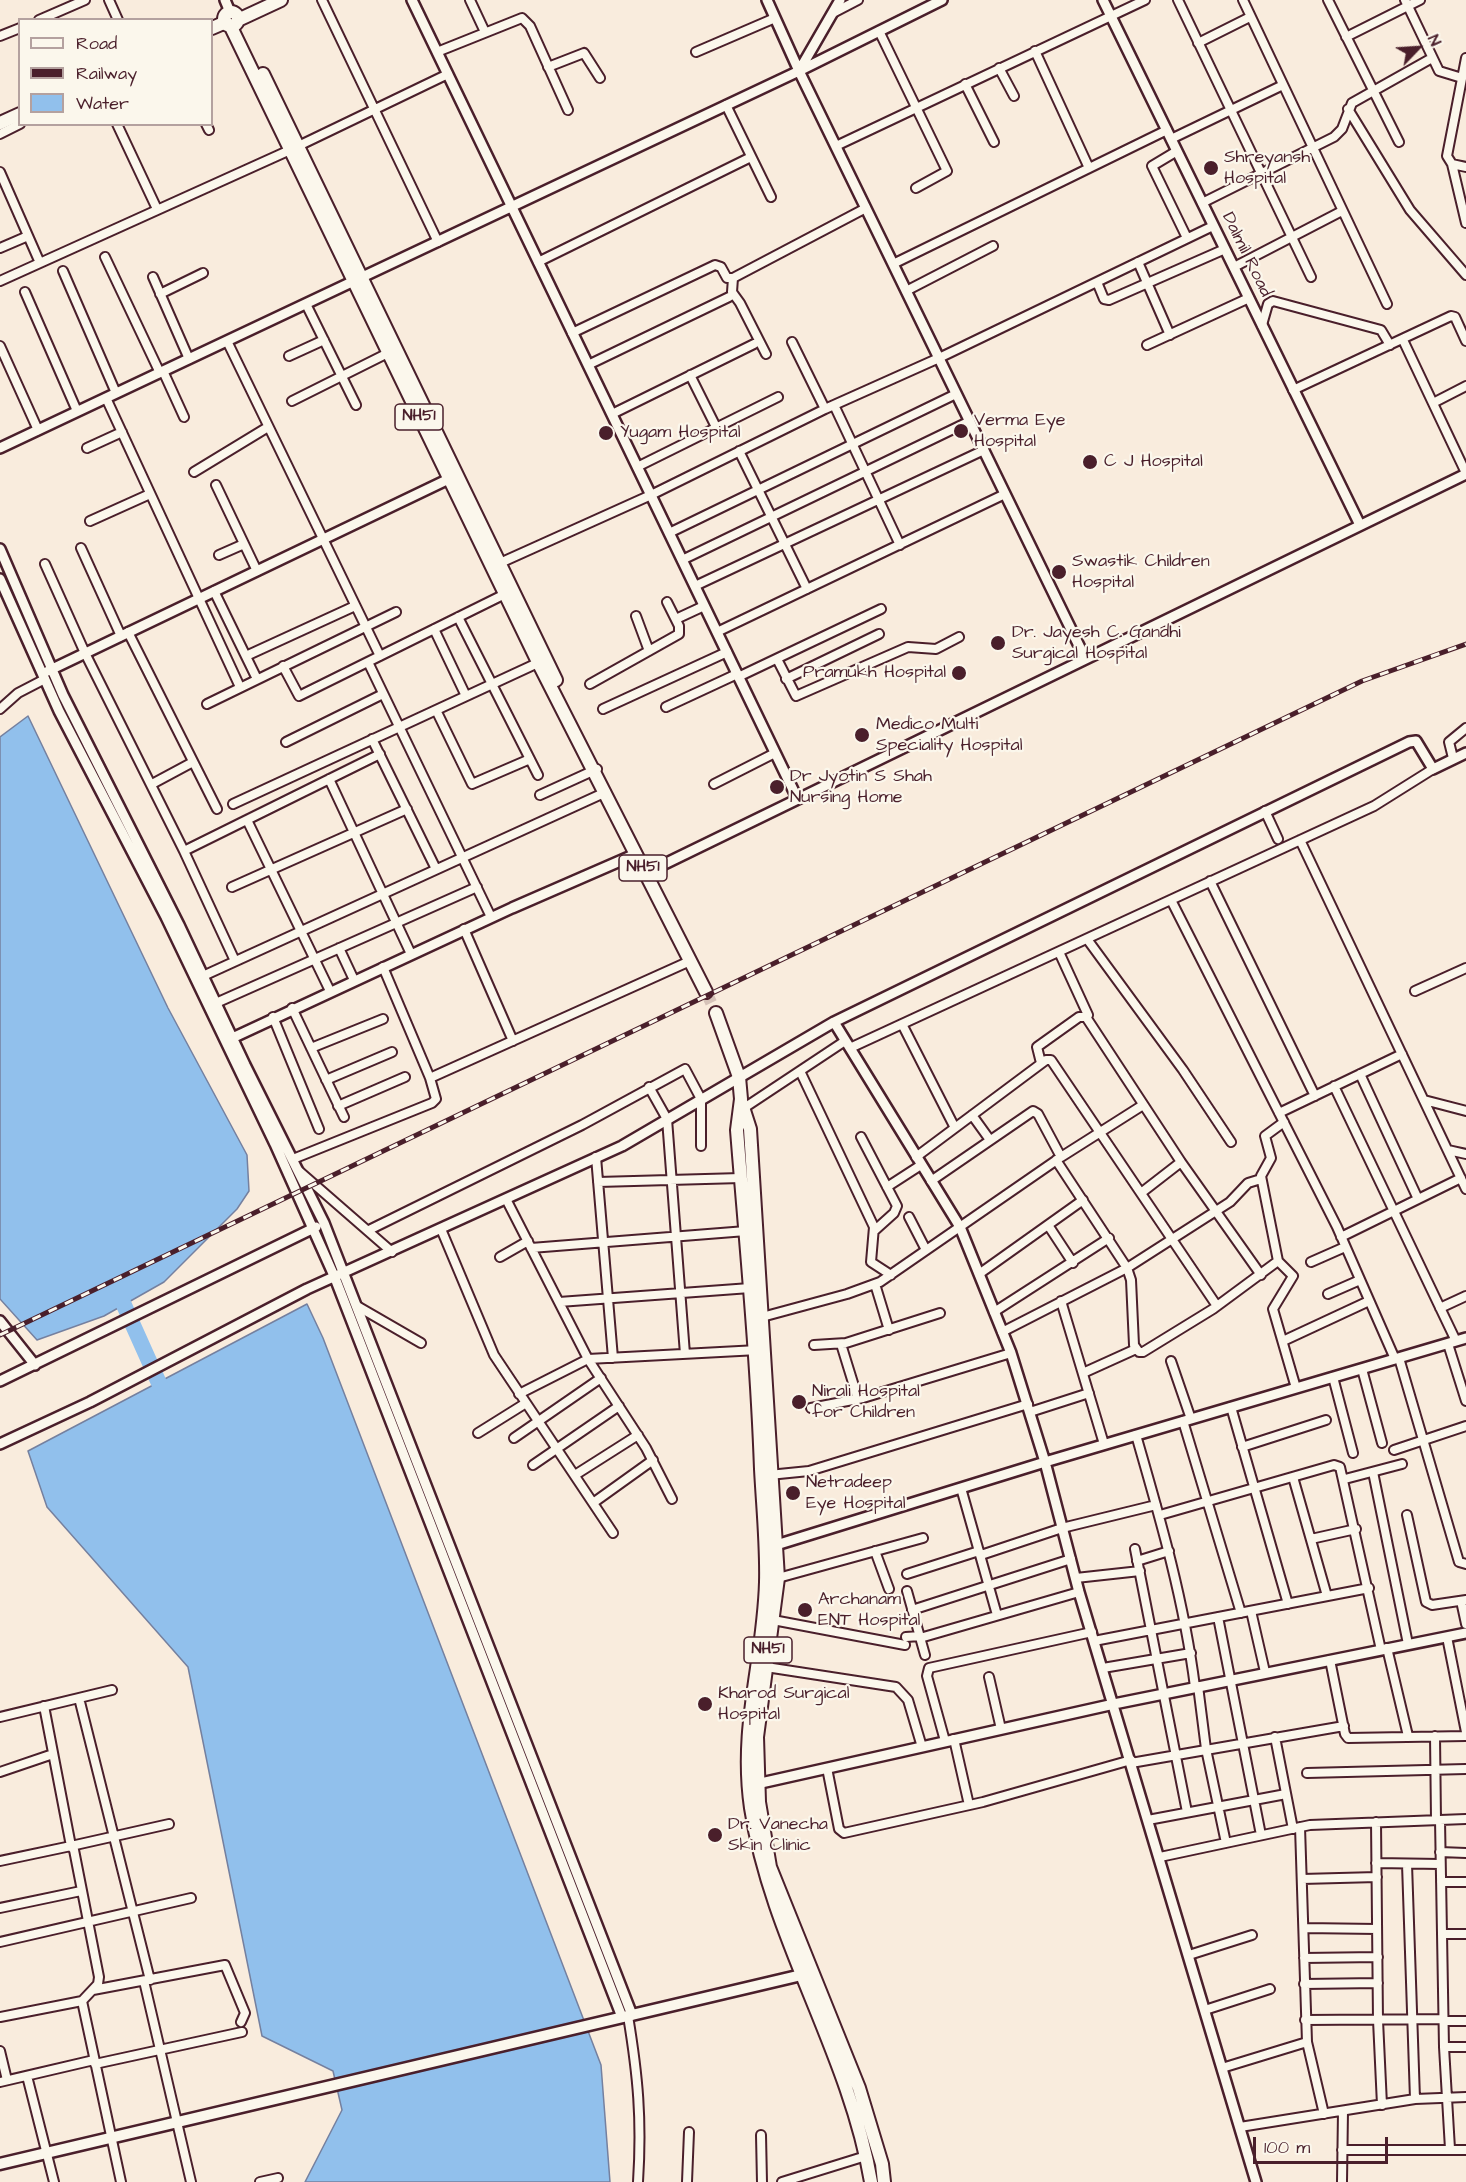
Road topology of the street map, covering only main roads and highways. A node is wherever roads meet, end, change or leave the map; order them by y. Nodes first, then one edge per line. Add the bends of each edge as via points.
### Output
1 (261, 0) edge
2 (281, 0) edge
3 (233, 19) junction
4 (213, 28) edge
5 (18, 115) edge
6 (0, 123) edge
7 (358, 280) junction
8 (453, 477) junction
9 (509, 592) junction
10 (706, 992) tunnel mouth
11 (716, 1012) tunnel mouth
12 (742, 1104) junction
13 (759, 1350) junction
14 (767, 1475) junction
15 (753, 1785) junction
16 (814, 1972) junction
17 (800, 1975) junction
18 (0, 2164) edge
19 (871, 2182) edge
20 (884, 2182) edge

1 - 3 main road
2 - 3 main road
3 - 4 main road
3 - 7 main road, NH51
5 - 6 main road
7 - 8 main road, NH51
7 - 8 main road, NH51 via 388,353
8 - 9 main road, NH51
8 - 9 main road, NH51 via 500,563
9 - 10 main road, NH51
11 - 12 main road, NH51 via 739,1077
12 - 13 main road, NH51 via 737,1130
12 - 13 main road, NH51 via 750,1129 762,1317
13 - 14 main road, NH51
14 - 15 main road, NH51 via 765,1598 748,1720
14 - 15 main road, NH51 via 778,1578
15 - 16 main road, NH51 via 770,1867
15 - 17 main road, NH51 via 762,1870
16 - 17 main road
16 - 20 main road, NH51 via 859,2088
17 - 18 main road
17 - 19 main road, NH51 via 845,2085

